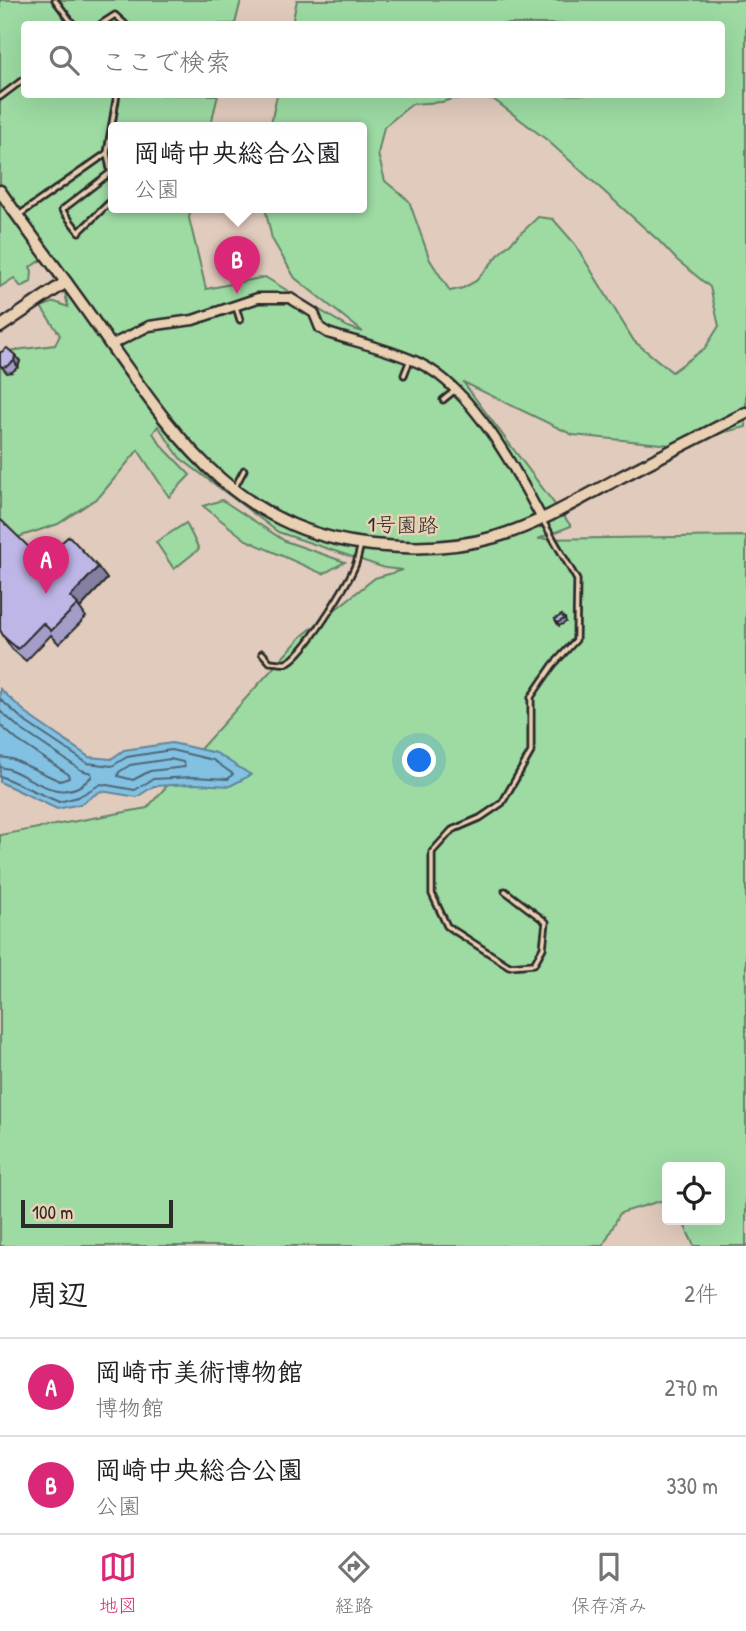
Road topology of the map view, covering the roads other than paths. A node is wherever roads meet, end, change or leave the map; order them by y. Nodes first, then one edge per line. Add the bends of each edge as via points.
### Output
1 (55, 0) edge
2 (71, 21) edge
3 (106, 21) edge
4 (122, 21) edge
5 (21, 81) edge
6 (0, 97) edge
7 (116, 98) edge
8 (112, 122) edge
9 (108, 147) edge
10 (107, 153) junction
11 (108, 158) edge
12 (108, 174) edge
13 (0, 191) edge
14 (108, 204) edge
15 (17, 216) junction
16 (66, 282) junction
17 (235, 305) junction
18 (240, 320) dead end
19 (0, 327) edge
20 (111, 345) junction
21 (410, 360) junction
22 (404, 375) dead end
23 (456, 389) junction
24 (443, 400) dead end
25 (746, 413) edge
26 (244, 470) dead end
27 (233, 490) junction
28 (542, 519) junction
29 (360, 544) junction
30 (262, 653) dead end
31 (505, 891) dead end

1 - 2 lane
3 - 4 lane via 115,15
5 - 6 lane
7 - 8 lane
9 - 10 lane
10 - 11 lane
10 - 15 lane
12 - 14 lane via 62,210 79,232
13 - 15 street
15 - 16 street
16 - 19 street
16 - 20 street, 1号園路
17 - 18 lane
17 - 20 street via 193,320 149,326
17 - 21 street via 258,298 290,298 314,313 320,328 328,333
20 - 27 street, 1号園路 via 192,454
21 - 22 lane
21 - 23 street
23 - 24 lane
23 - 28 street via 511,461
25 - 28 street, 1号園路
26 - 27 lane
27 - 29 street, 1号園路 via 285,523
28 - 29 street, 1号園路 via 494,538 446,546
28 - 31 lane via 577,580 576,639 531,697 531,752 502,803 452,830 432,852 432,894 447,926 509,966 534,964 543,948 545,922
29 - 30 lane via 356,564 342,589 298,654 286,663 270,662

